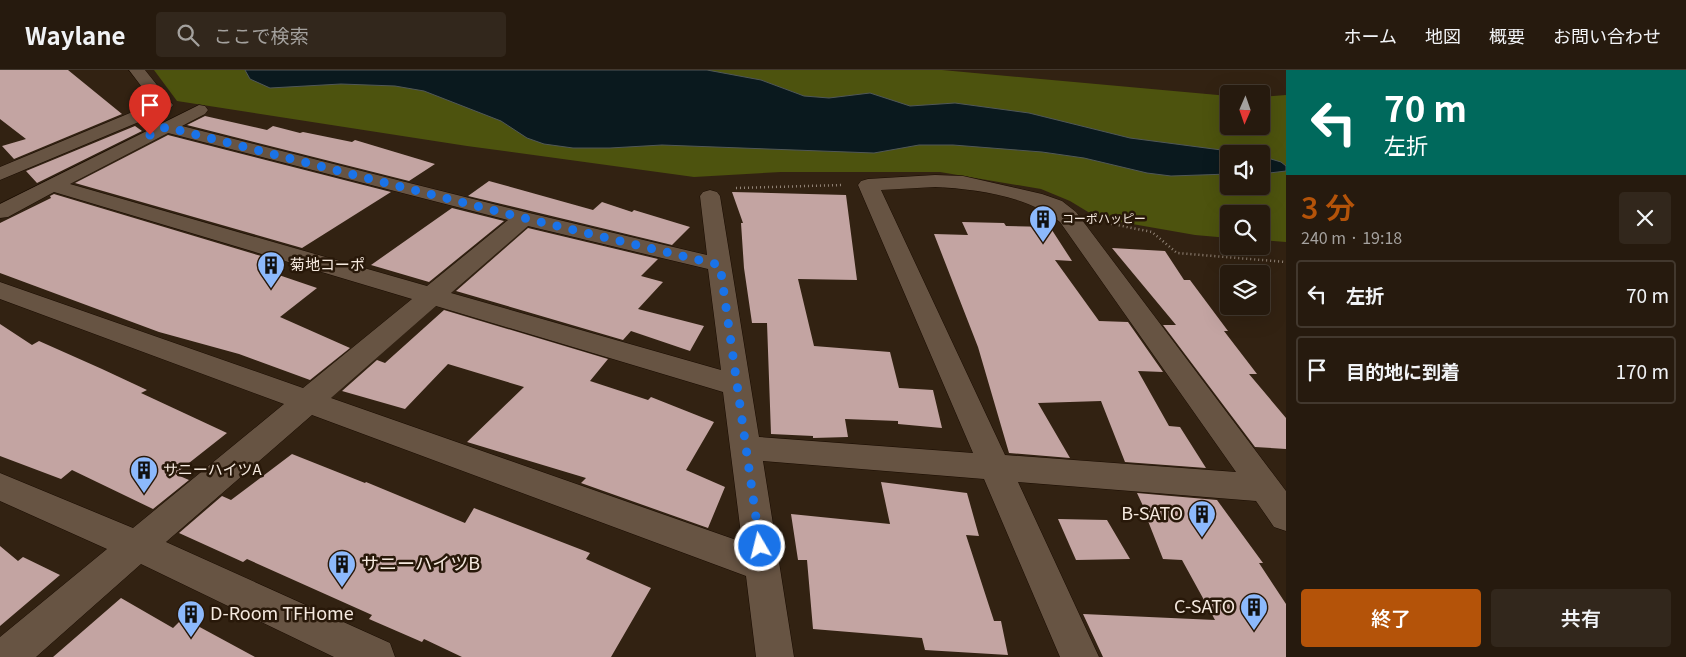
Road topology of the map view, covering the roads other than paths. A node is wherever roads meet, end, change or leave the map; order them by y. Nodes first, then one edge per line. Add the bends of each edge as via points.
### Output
1 (137, 70) edge
2 (199, 110) dead end
3 (166, 127) junction
4 (0, 174) edge
5 (51, 185) junction
6 (710, 196) road end
7 (0, 212) edge
8 (524, 218) junction
9 (720, 265) junction
10 (0, 290) edge
11 (430, 297) junction
12 (736, 384) junction
13 (306, 401) junction
14 (747, 448) junction
15 (994, 468) junction
16 (0, 486) edge
17 (1264, 488) junction
18 (1286, 517) edge
19 (138, 546) junction
20 (763, 566) junction
21 (6, 657) edge
22 (376, 657) edge
23 (775, 657) edge
24 (1080, 657) edge

1 - 4 street via 164,105
2 - 3 street
3 - 5 street
3 - 8 street
5 - 7 street
5 - 11 street
6 - 9 street
8 - 9 street
8 - 11 street
9 - 12 street
10 - 13 street
11 - 12 street
11 - 13 street
12 - 14 street
13 - 19 street
13 - 20 street
14 - 15 street
14 - 20 street
15 - 17 street
15 - 17 street via 868,185 963,182 1035,198 1054,206 1068,217
15 - 24 street
16 - 19 street
17 - 18 street
19 - 21 street
19 - 22 street
20 - 23 street

